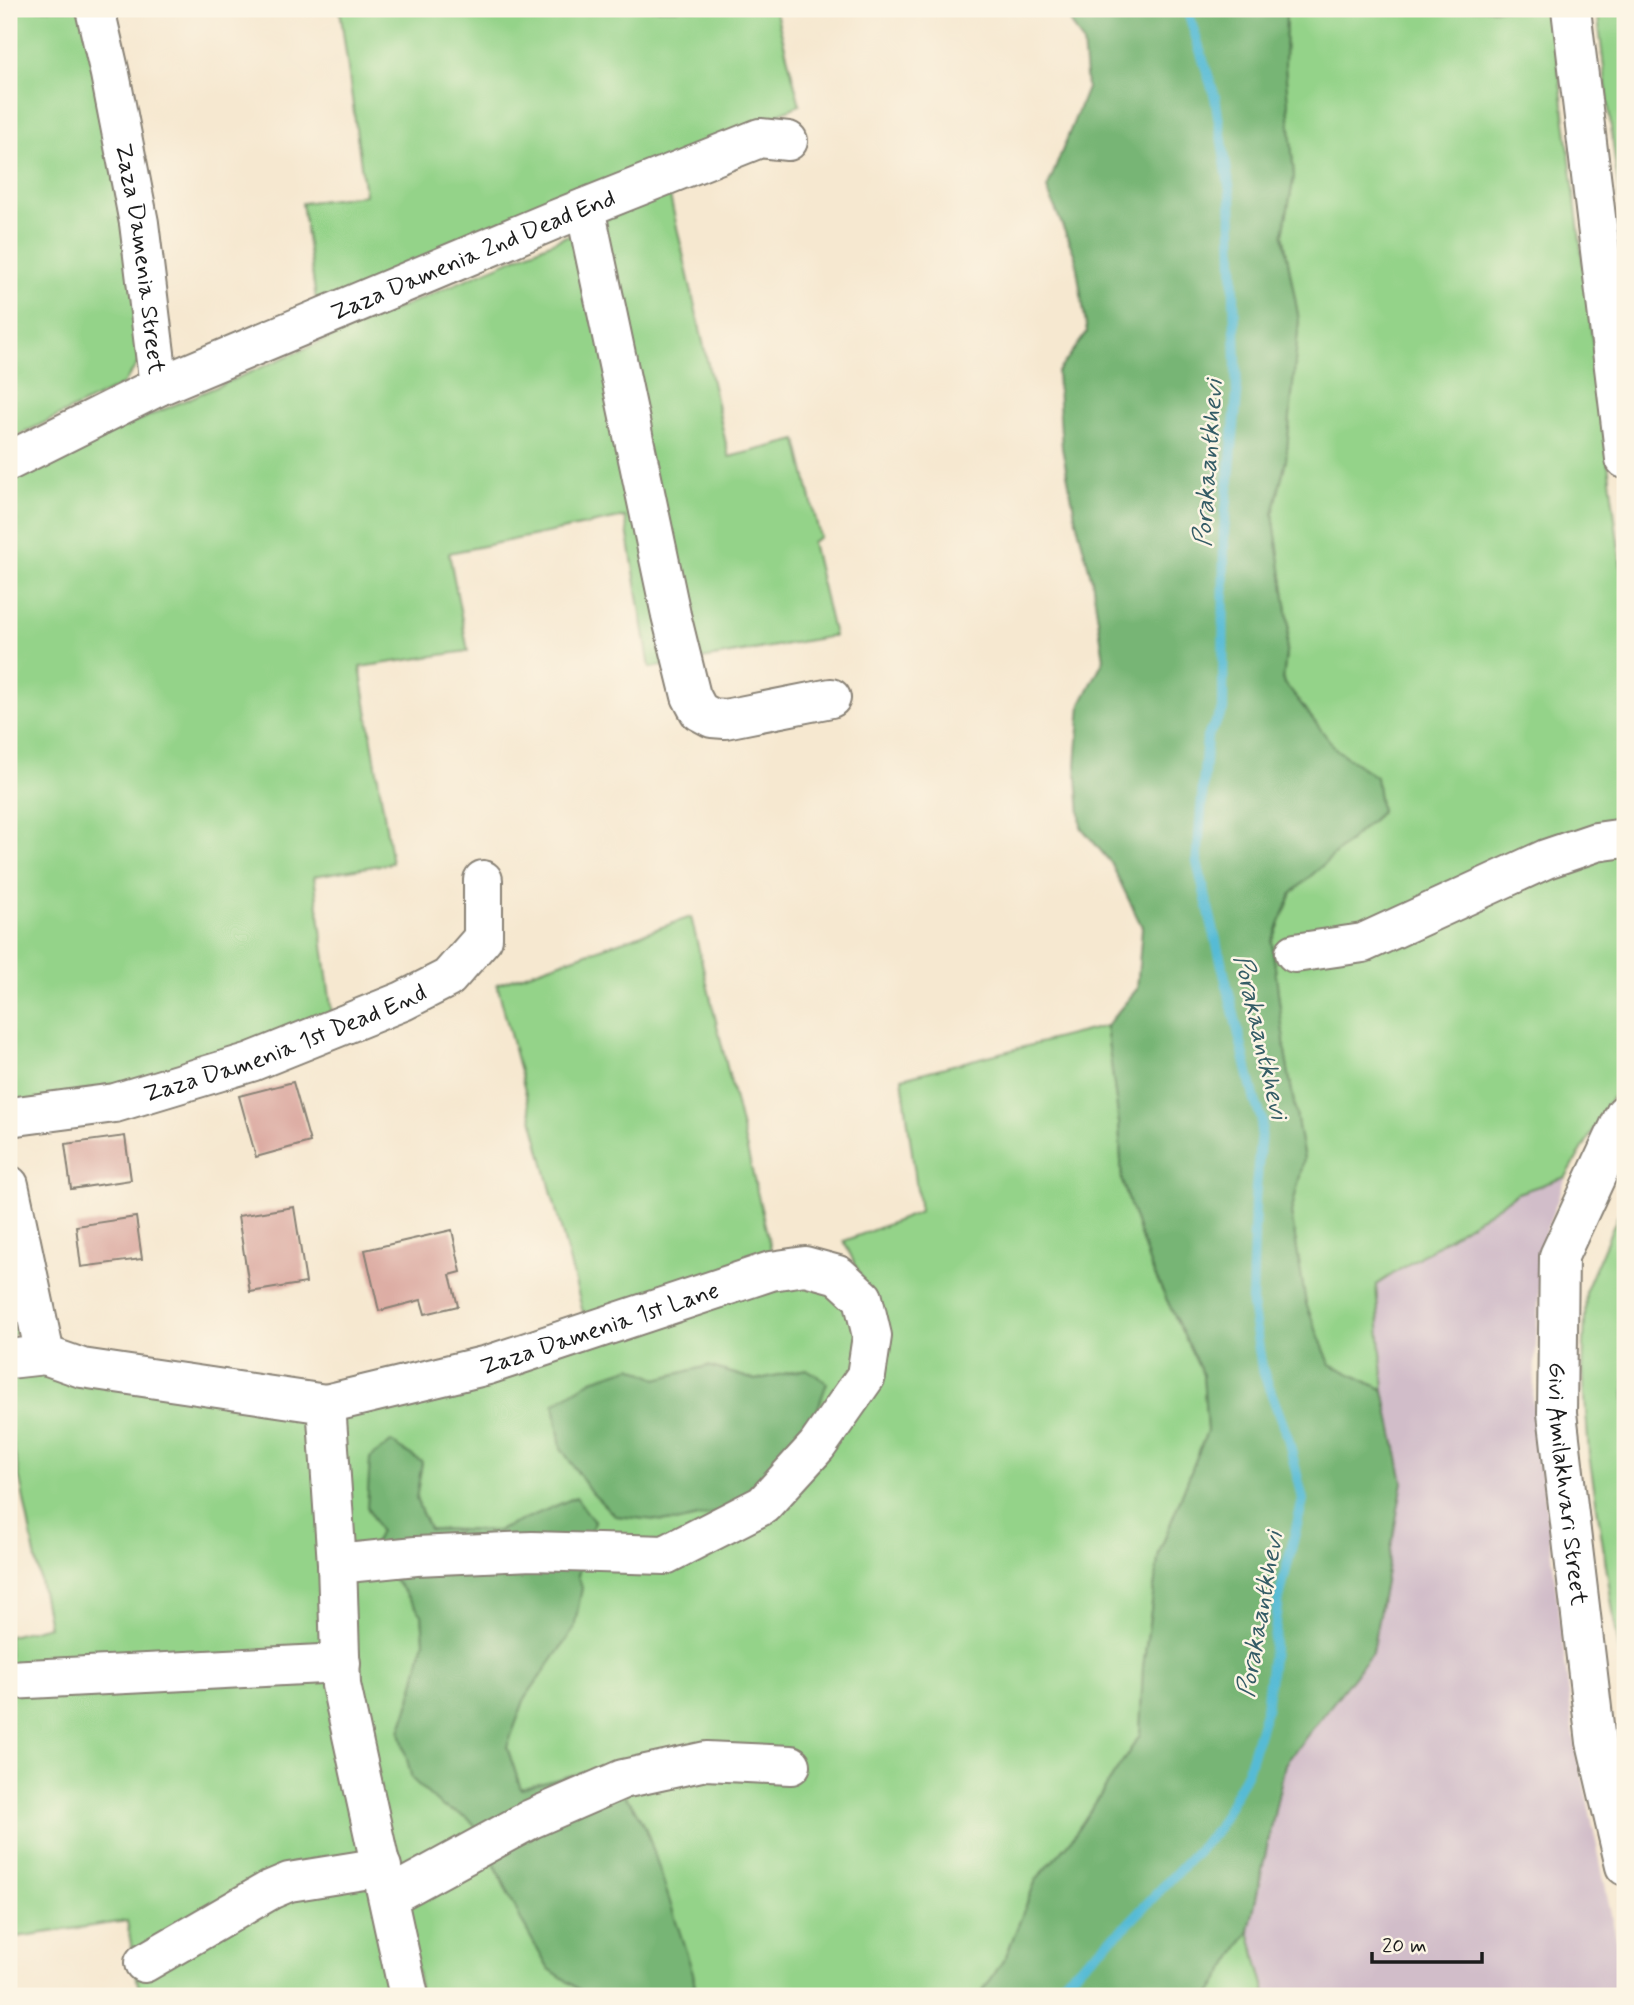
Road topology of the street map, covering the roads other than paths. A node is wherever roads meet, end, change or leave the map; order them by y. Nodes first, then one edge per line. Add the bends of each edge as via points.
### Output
1 (95, 9) edge
2 (1571, 9) edge
3 (788, 141) dead end
4 (585, 208) junction
5 (159, 386) junction
6 (1625, 458) edge
7 (9, 461) edge
8 (831, 698) dead end
9 (1625, 838) edge
10 (483, 880) dead end
11 (1295, 953) dead end
12 (1625, 1114) edge
13 (9, 1117) edge
14 (9, 1185) edge
15 (27, 1357) edge
16 (326, 1404) junction
17 (337, 1564) junction
18 (341, 1663) junction
19 (9, 1680) edge
20 (790, 1765) dead end
21 (1625, 1866) edge
22 (385, 1882) junction
23 (144, 1963) dead end
24 (409, 1996) edge

1 - 5 street, Zaza Damenia Street via 139,223
2 - 6 street
3 - 4 street, Zaza Damenia 2nd Dead End via 760,138
4 - 5 street, Zaza Damenia 2nd Dead End
4 - 8 street via 691,696 699,711 724,719
5 - 7 street, Zaza Damenia Street
9 - 11 street via 1596,842 1546,859 1363,943
10 - 13 street, Zaza Damenia 1st Dead End via 483,938 448,978 251,1062 115,1102
12 - 21 street, Givi Amilakhvari Street via 1559,1256 1557,1413 1596,1742
14 - 15 street
15 - 16 street
16 - 17 street
16 - 17 street, Zaza Damenia 1st Lane via 488,1364 771,1271 805,1266 838,1275 863,1298 872,1336 866,1376 817,1446 763,1505 665,1555 532,1551
17 - 18 street
18 - 19 street
18 - 22 street via 341,1685
20 - 22 street via 706,1761 623,1779
22 - 23 street via 289,1882
22 - 24 street

